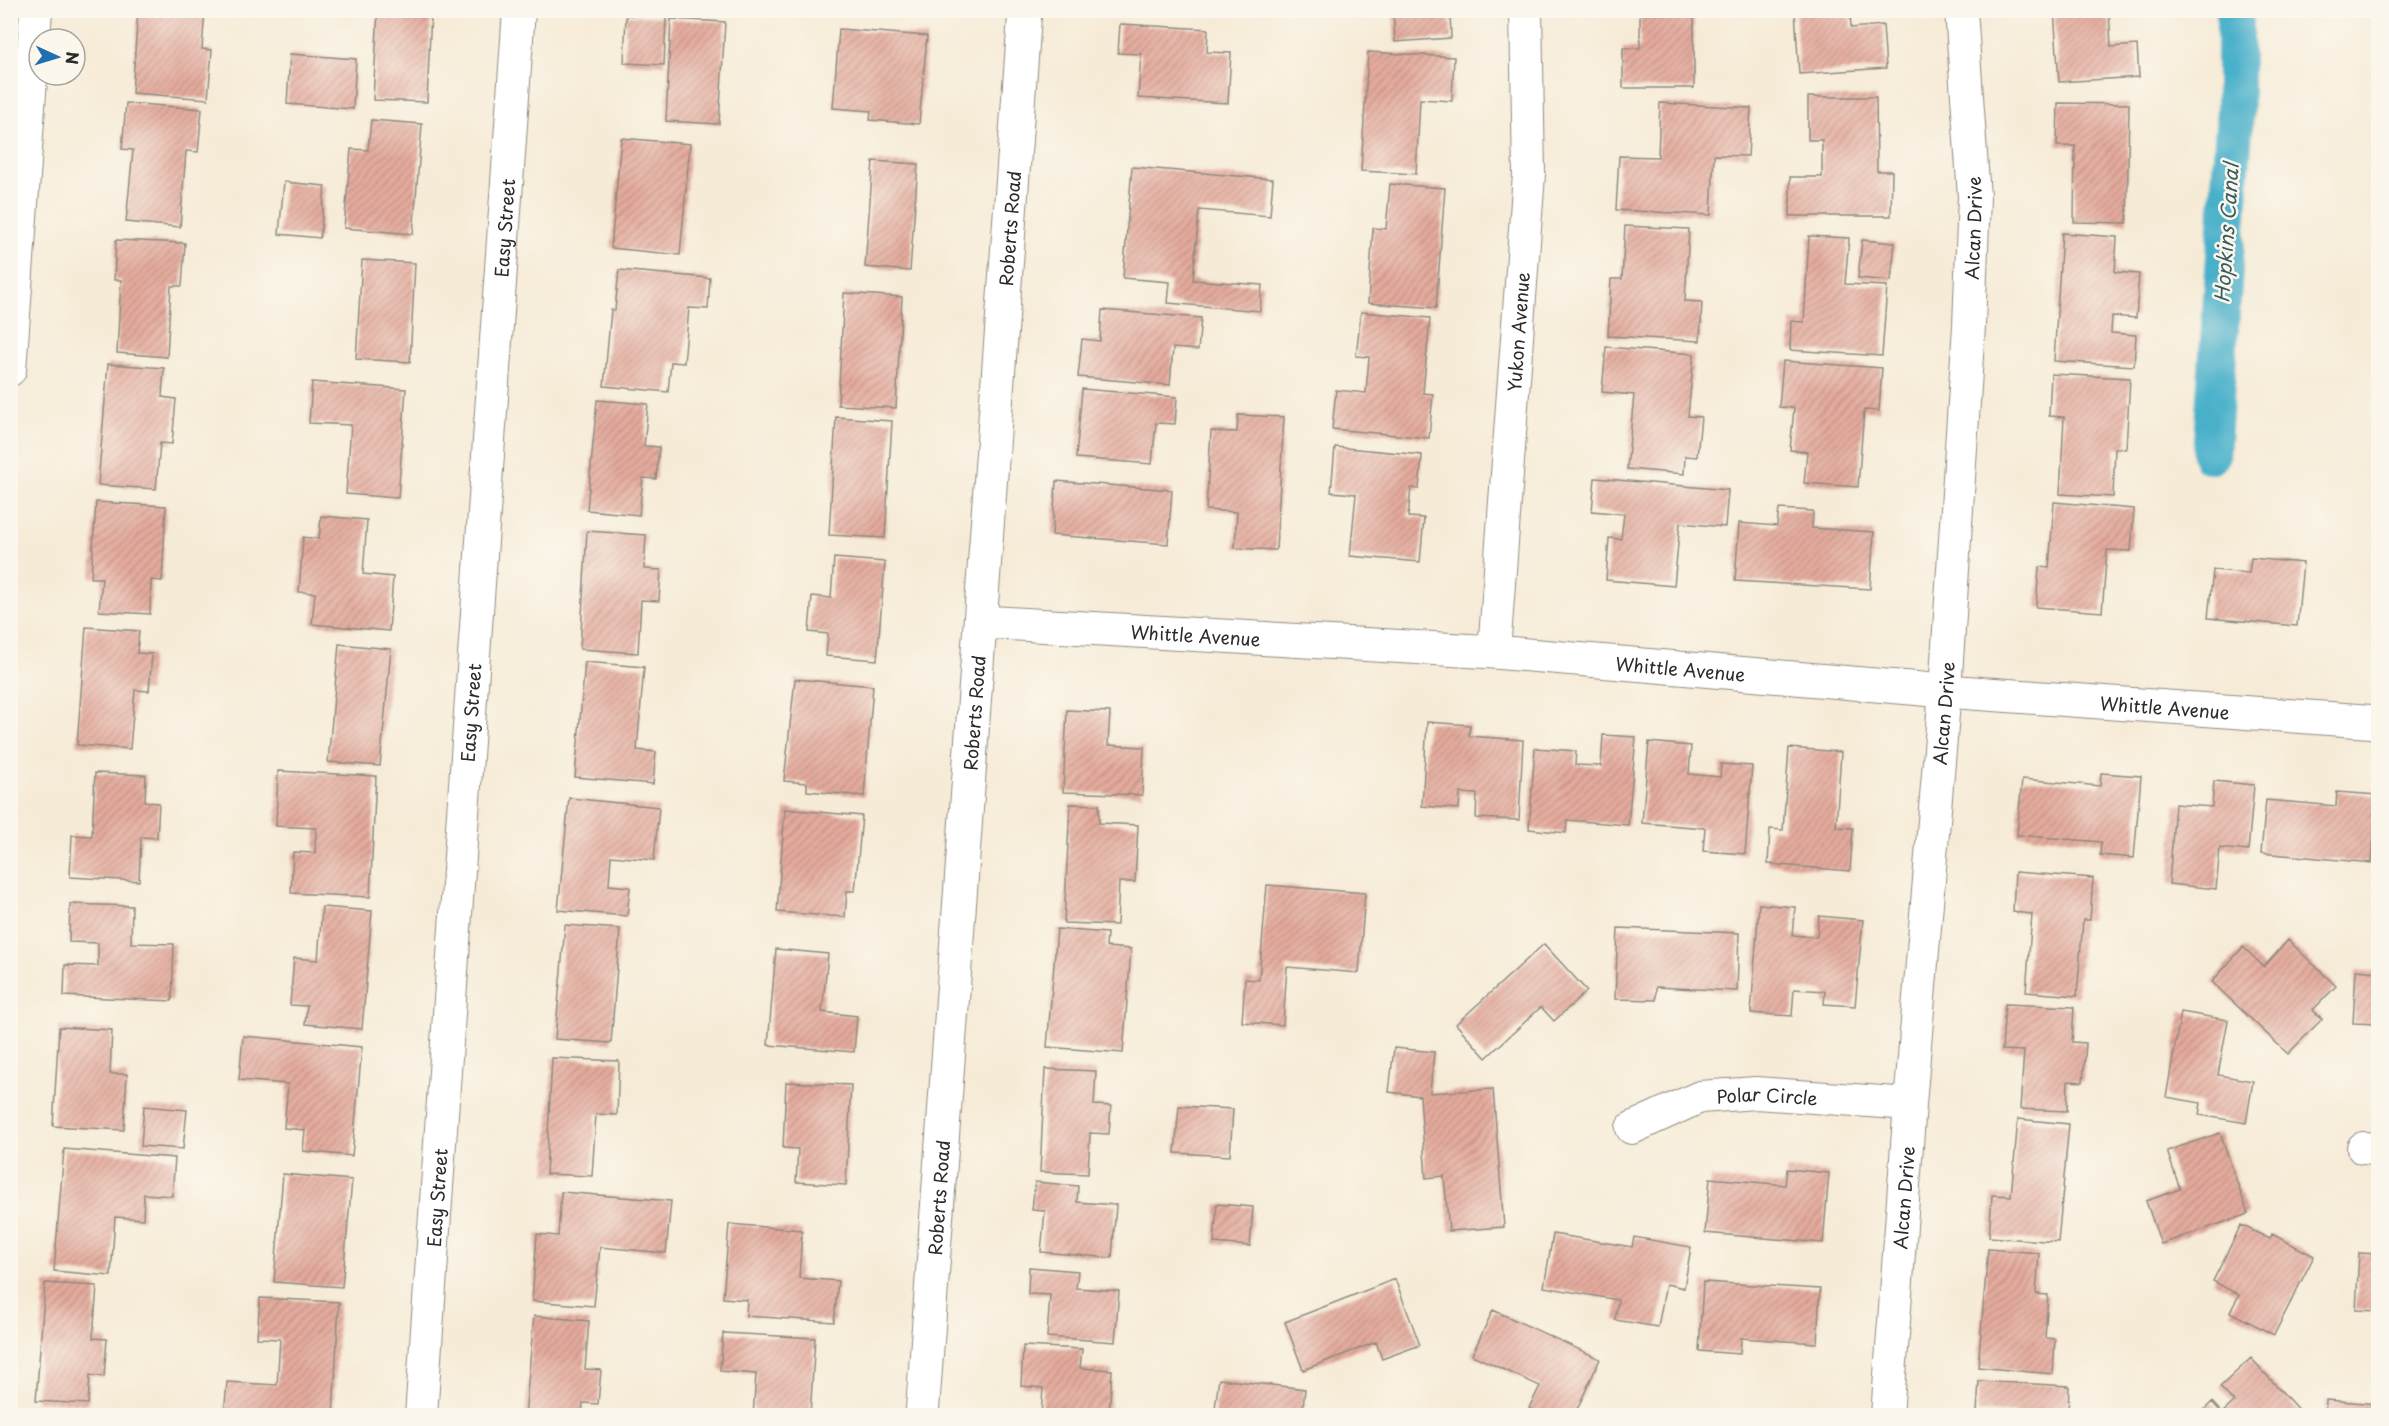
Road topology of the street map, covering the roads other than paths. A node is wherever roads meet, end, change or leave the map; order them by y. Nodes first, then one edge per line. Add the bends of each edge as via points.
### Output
1 (36, 10) edge
2 (519, 10) edge
3 (1025, 10) edge
4 (1526, 10) edge
5 (1960, 10) edge
6 (10, 370) edge
7 (982, 622) junction
8 (1494, 652) junction
9 (1945, 691) junction
10 (2379, 722) edge
11 (1910, 1104) junction
12 (1632, 1128) dead end
13 (421, 1416) edge
14 (922, 1416) edge
15 (1887, 1416) edge

1 - 6 street
2 - 13 street, Easy Street
3 - 7 street, Roberts Road
4 - 8 street, Yukon Avenue via 1529,174
5 - 9 street, Alcan Drive via 1974,197
7 - 8 street, Whittle Avenue
7 - 14 street, Roberts Road
8 - 9 street, Whittle Avenue
9 - 10 street, Whittle Avenue
9 - 11 street, Alcan Drive
11 - 12 street, Polar Circle via 1756,1093 1700,1097
11 - 15 street, Alcan Drive

